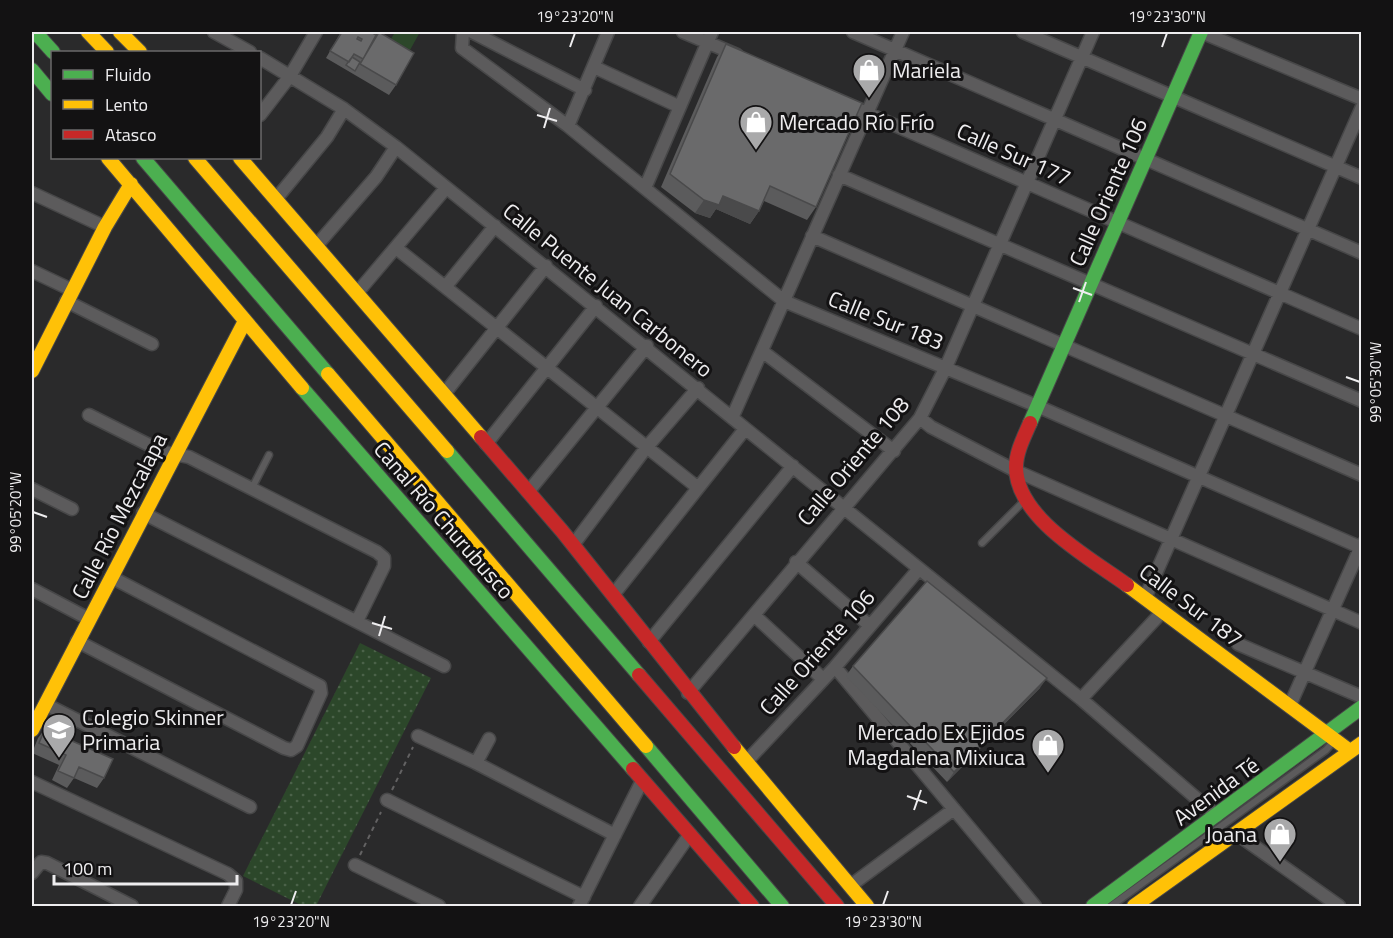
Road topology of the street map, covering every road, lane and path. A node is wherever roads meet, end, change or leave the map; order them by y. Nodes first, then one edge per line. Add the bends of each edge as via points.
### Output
1 (35, 32) edge
2 (88, 32) edge
3 (120, 32) edge
4 (214, 32) edge
5 (316, 32) edge
6 (464, 32) edge
7 (472, 32) edge
8 (608, 32) edge
9 (683, 32) edge
10 (854, 32) edge
11 (903, 32) edge
12 (1023, 32) edge
13 (1093, 32) edge
14 (1201, 32) edge
15 (710, 37) edge
16 (895, 50) junction
17 (52, 51) edge
18 (106, 51) edge
19 (139, 51) edge
20 (248, 51) edge
21 (1082, 57) junction
22 (261, 59) edge
23 (750, 61) edge
24 (594, 67) junction
25 (32, 70) edge
26 (290, 76) junction
27 (585, 90) junction
28 (51, 93) edge
29 (1173, 96) junction
30 (835, 99) edge
31 (1362, 99) edge
32 (678, 106) junction
33 (1362, 107) edge
34 (344, 109) junction
35 (867, 113) junction
36 (261, 114) edge
37 (1055, 120) junction
38 (568, 126) junction
39 (396, 147) junction
40 (109, 159) edge
41 (144, 159) edge
42 (196, 159) edge
43 (241, 159) edge
44 (1145, 160) junction
45 (1335, 166) junction
46 (839, 175) junction
47 (1362, 178) edge
48 (1027, 182) junction
49 (131, 184) junction
50 (446, 188) junction
51 (645, 188) junction
52 (32, 193) edge
53 (276, 199) junction
54 (1117, 223) junction
55 (495, 226) junction
56 (105, 227) junction
57 (1308, 230) junction
58 (812, 237) junction
59 (1001, 243) junction
60 (317, 245) junction
61 (396, 248) junction
62 (1362, 253) edge
63 (546, 266) junction
64 (32, 271) edge
65 (1090, 284) junction
66 (446, 286) junction
67 (1280, 292) junction
68 (357, 293) junction
69 (69, 296) junction
70 (784, 301) junction
71 (596, 306) junction
72 (973, 306) junction
73 (245, 321) junction
74 (496, 327) junction
75 (1362, 329) edge
76 (152, 344) dead end
77 (1064, 344) junction
78 (647, 346) junction
79 (762, 351) junction
80 (35, 354) edge
81 (1253, 354) junction
82 (946, 367) junction
83 (547, 368) junction
84 (32, 371) edge
85 (698, 388) junction
86 (444, 394) junction
87 (1362, 401) edge
88 (1036, 406) junction
89 (597, 408) junction
90 (89, 415) dead end
91 (1226, 415) junction
92 (732, 418) junction
93 (920, 418) junction
94 (745, 429) junction
95 (486, 444) junction
96 (646, 448) junction
97 (894, 450) junction
98 (174, 454) junction
99 (268, 455) dead end
100 (793, 466) junction
101 (1014, 470) junction
102 (1362, 475) edge
103 (1200, 478) junction
104 (252, 488) junction
105 (697, 488) junction
106 (32, 489) edge
107 (528, 492) junction
108 (1025, 501) junction
109 (843, 507) junction
110 (72, 509) dead end
111 (143, 513) junction
112 (1172, 540) junction
113 (982, 543) dead end
114 (573, 544) junction
115 (1361, 546) edge
116 (796, 562) junction
117 (918, 570) junction
118 (111, 577) junction
119 (32, 589) edge
120 (613, 595) junction
121 (1145, 598) junction
122 (1163, 611) junction
123 (1332, 611) junction
124 (754, 615) junction
125 (89, 619) junction
126 (357, 621) junction
127 (1362, 623) edge
128 (869, 626) junction
129 (77, 641) junction
130 (649, 642) junction
131 (1238, 644) dead end
132 (444, 666) dead end
133 (835, 667) junction
134 (1304, 673) junction
135 (823, 679) junction
136 (688, 693) junction
137 (1362, 697) edge
138 (1081, 699) junction
139 (45, 704) junction
140 (1290, 705) junction
141 (1362, 707) edge
142 (32, 730) edge
143 (1362, 734) edge
144 (418, 736) dead end
145 (489, 739) dead end
146 (1340, 743) edge
147 (1362, 760) edge
148 (746, 762) junction
149 (476, 763) junction
150 (642, 781) junction
151 (32, 782) edge
152 (387, 800) dead end
153 (250, 807) dead end
154 (954, 809) junction
155 (1217, 816) junction
156 (690, 834) junction
157 (1237, 834) junction
158 (615, 835) junction
159 (355, 866) dead end
160 (32, 873) edge
161 (850, 886) junction
162 (582, 902) edge
163 (748, 905) edge
164 (132, 906) edge
165 (228, 906) edge
166 (439, 906) edge
167 (640, 906) edge
168 (782, 906) edge
169 (837, 906) edge
170 (867, 906) edge
171 (1035, 906) edge
172 (1093, 906) edge
173 (1111, 906) edge
174 (1134, 906) edge
175 (1339, 906) edge

1 - 17 street
2 - 18 street
3 - 19 street
4 - 20 street
5 - 26 street
6 - 38 street, Calle Sur 183 via 462,48
7 - 27 street
8 - 24 street
9 - 15 street
10 - 16 street
11 - 16 street
12 - 21 street
13 - 21 street, Calle Oriente 108
14 - 29 street, Calle Oriente 106
14 - 31 street
15 - 23 street
15 - 32 street
16 - 35 street
16 - 37 street
21 - 29 street
21 - 37 street, Calle Oriente 108
22 - 26 street, Calle Puente Juan Carbonero
24 - 27 street
24 - 32 street
25 - 28 street
26 - 34 street, Calle Puente Juan Carbonero
26 - 36 street
27 - 38 street
29 - 44 street, Calle Oriente 106
29 - 45 street
30 - 35 street, Calle Sur 177
32 - 51 street
33 - 45 street
34 - 39 street, Calle Puente Juan Carbonero
34 - 53 street via 327,137
35 - 46 street
35 - 48 street, Calle Sur 177
37 - 44 street
37 - 48 street, Calle Oriente 108
38 - 51 street, Calle Sur 183
39 - 50 street, Calle Puente Juan Carbonero
39 - 60 street via 376,177
40 - 49 street, Canal Río Churubusco
41 - 168 street, Canal Río Churubusco
42 - 169 street, Canal Río Churubusco
43 - 53 street
44 - 54 street, Calle Oriente 106
44 - 57 street
45 - 47 street
45 - 57 street
46 - 58 street
46 - 59 street
48 - 54 street, Calle Sur 177
48 - 59 street, Calle Oriente 108
49 - 56 street
49 - 73 street, Canal Río Churubusco
50 - 55 street, Calle Puente Juan Carbonero
50 - 61 street
51 - 70 street, Calle Sur 183
52 - 56 street
53 - 60 street
54 - 65 street, Calle Oriente 106
54 - 67 street, Calle Sur 177
55 - 63 street, Calle Puente Juan Carbonero
55 - 66 street
56 - 69 street
57 - 62 street
57 - 67 street
58 - 70 street
58 - 72 street
59 - 65 street
59 - 72 street, Calle Oriente 108
60 - 68 street
61 - 66 street
61 - 68 street
63 - 71 street, Calle Puente Juan Carbonero
63 - 74 street
64 - 69 street
65 - 77 street, Calle Oriente 106
65 - 81 street
66 - 74 street
67 - 75 street, Calle Sur 177
67 - 81 street
68 - 86 street
69 - 76 street
69 - 80 street
70 - 79 street
70 - 82 street, Calle Sur 183
71 - 78 street, Calle Puente Juan Carbonero
71 - 83 street
72 - 77 street
72 - 82 street, Calle Oriente 108
73 - 98 street, Calle Río Mezcalapa
73 - 150 street, Canal Río Churubusco
74 - 83 street
74 - 86 street
77 - 88 street, Calle Oriente 106
77 - 91 street
78 - 85 street, Calle Puente Juan Carbonero
78 - 89 street
79 - 92 street
79 - 97 street
80 - 84 street
81 - 87 street
81 - 91 street
82 - 88 street, Calle Sur 183
82 - 93 street, Calle Oriente 108
83 - 89 street
83 - 95 street
85 - 92 street, Calle Puente Juan Carbonero
85 - 96 street
86 - 95 street
88 - 101 street, Calle Oriente 106
88 - 103 street, Calle Sur 183
89 - 96 street
89 - 107 street
90 - 98 street
91 - 102 street
91 - 103 street
92 - 94 street, Calle Puente Juan Carbonero
93 - 97 street, Calle Oriente 108
93 - 101 street
94 - 100 street, Calle Puente Juan Carbonero
94 - 105 street
95 - 107 street
96 - 105 street
96 - 114 street
97 - 109 street, Calle Oriente 108
98 - 104 street via 189,457
98 - 111 street, Calle Río Mezcalapa
99 - 104 lane
100 - 109 street, Calle Puente Juan Carbonero
100 - 130 street
101 - 108 street, Calle Sur 187
101 - 112 street
103 - 112 street
103 - 115 street, Calle Sur 183
104 - 126 street via 384,558 384,566
105 - 120 street
106 - 110 street
107 - 114 street
108 - 113 lane
108 - 121 street, Calle Sur 187 via 1041,520
109 - 116 street, Calle Oriente 108
109 - 117 street, Calle Puente Juan Carbonero
111 - 118 street, Calle Río Mezcalapa
111 - 126 street
112 - 121 street
112 - 123 street
114 - 120 street
115 - 123 street
116 - 124 street, Calle Oriente 108
116 - 128 street
117 - 128 street, Calle Oriente 106
117 - 138 street, Calle Puente Juan Carbonero
118 - 125 street, Calle Río Mezcalapa
118 - 129 street via 320,686 321,693 297,746 291,750 284,748
119 - 125 street
120 - 130 street
121 - 122 street, Calle Sur 187
122 - 138 street
122 - 140 street, Calle Sur 187
123 - 127 street
123 - 134 street
124 - 135 street
124 - 136 street, Calle Oriente 108
125 - 129 street, Calle Río Mezcalapa
126 - 132 street
128 - 133 street, Calle Oriente 106
129 - 139 street, Calle Río Mezcalapa
130 - 136 street
131 - 134 street, Calle Sur 187
133 - 135 street, Calle Oriente 106
133 - 154 street
134 - 137 street, Calle Sur 187
134 - 140 street
135 - 148 street, Calle Oriente 106
136 - 148 street
138 - 155 street, Calle Puente Juan Carbonero
139 - 142 street, Calle Río Mezcalapa
139 - 153 street
140 - 146 street, Calle Sur 187
141 - 146 street, Avenida Té
143 - 146 lane
144 - 149 street
145 - 149 street
146 - 147 street, Calle Sur 187
146 - 155 street, Avenida Té
146 - 157 street, Avenida Té
146 - 173 lane
148 - 161 street
149 - 158 street
150 - 156 street, Canal Río Churubusco
150 - 158 street
151 - 165 street via 228,874 236,881 236,890
152 - 162 street
154 - 161 street
154 - 171 street
155 - 172 street, Avenida Té
156 - 163 street, Canal Río Churubusco
156 - 167 street
157 - 174 street, Avenida Té
157 - 175 street
158 - 162 street
159 - 166 street
160 - 164 street via 41,862 47,863
161 - 170 street

